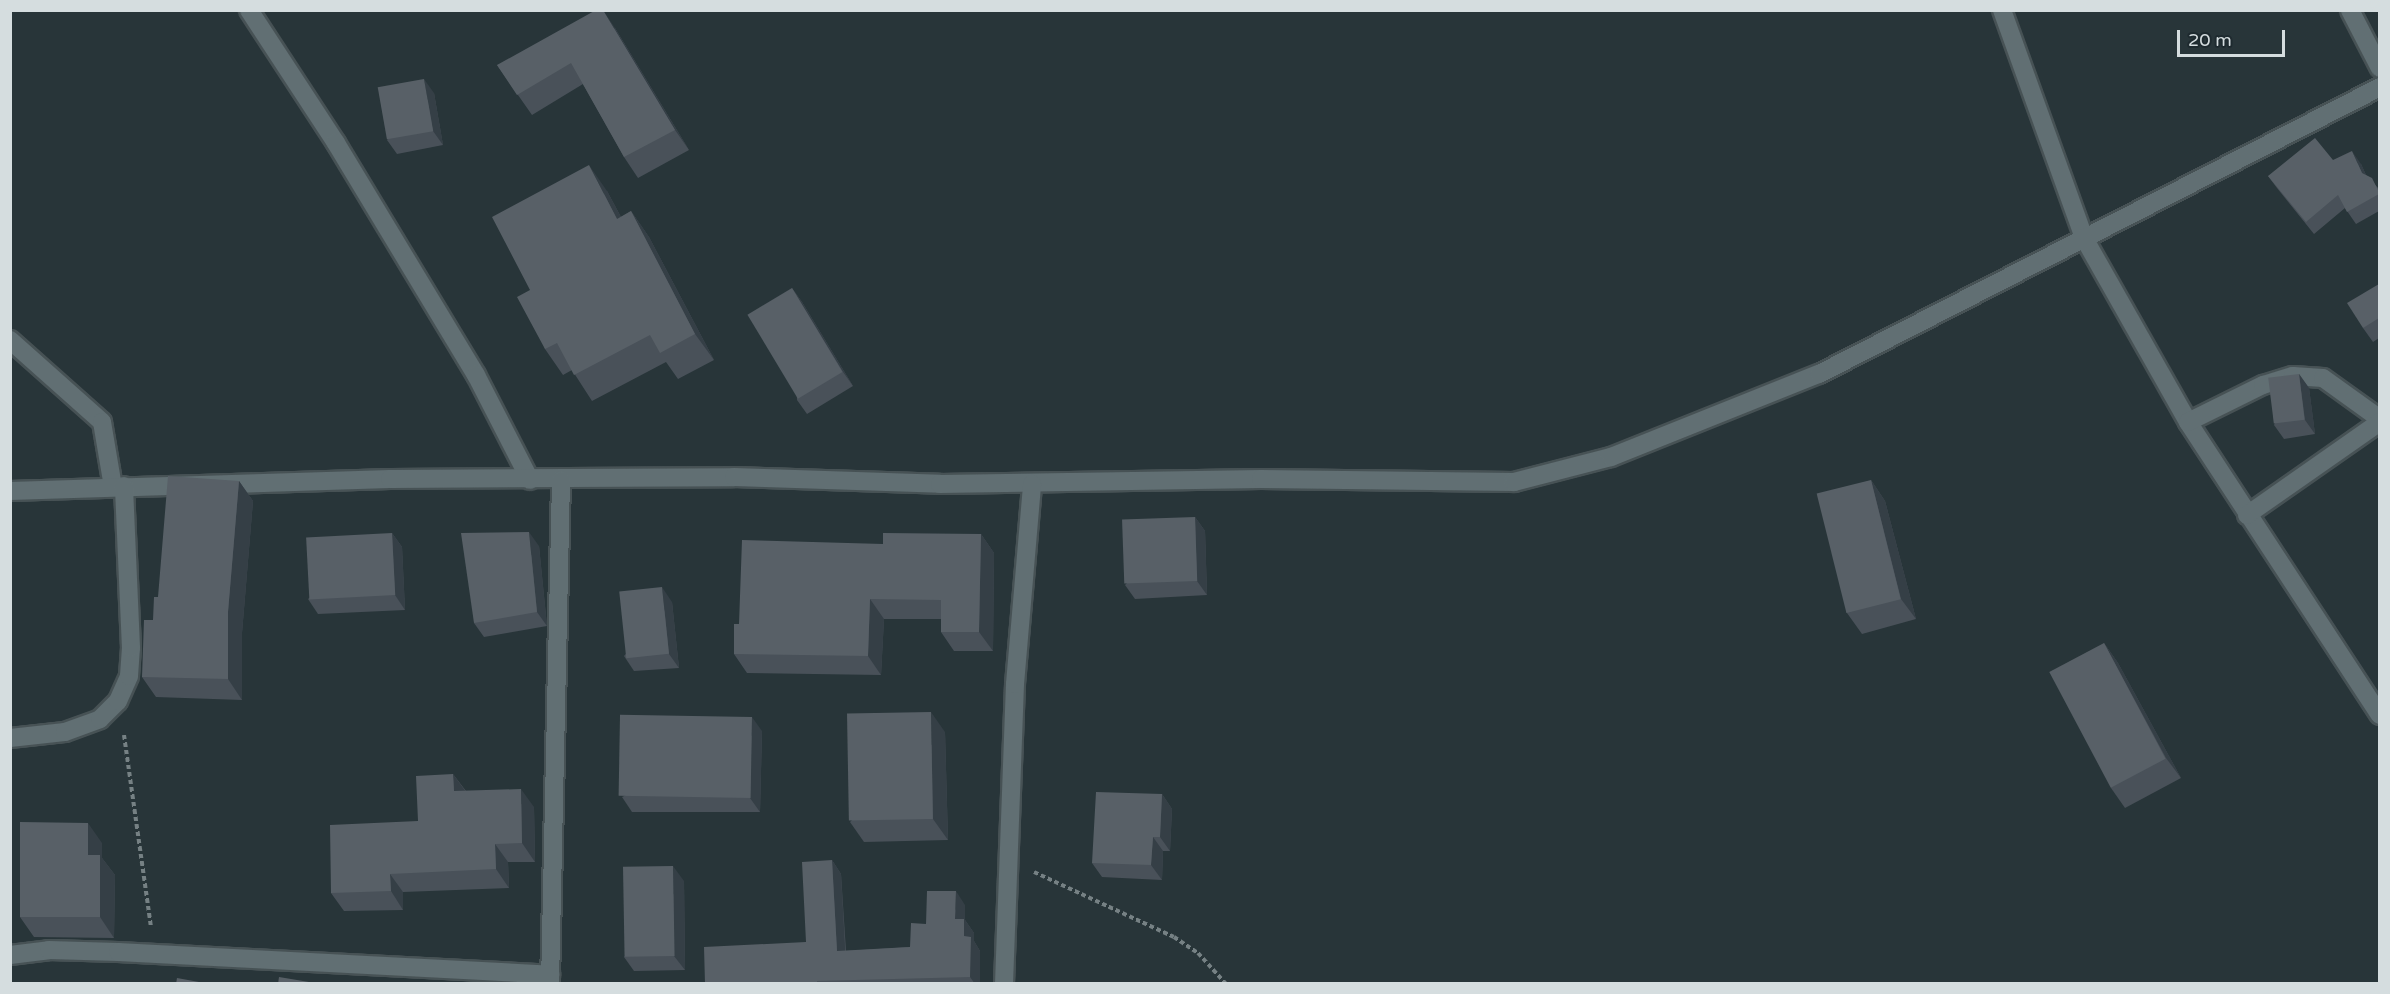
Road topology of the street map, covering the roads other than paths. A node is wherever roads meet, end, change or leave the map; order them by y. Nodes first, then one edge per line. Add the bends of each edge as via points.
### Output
1 (249, 10) edge
2 (2002, 10) edge
3 (2350, 10) edge
4 (2379, 68) edge
5 (2379, 87) edge
6 (2084, 238) junction
7 (10, 340) edge
8 (2379, 421) edge
9 (2187, 422) junction
10 (530, 480) junction
11 (561, 480) junction
12 (1032, 484) junction
13 (119, 486) junction
14 (10, 491) edge
15 (2247, 515) junction
16 (2379, 715) edge
17 (10, 738) edge
18 (10, 955) edge
19 (550, 979) edge
20 (1004, 984) edge

1 - 10 street via 336,143 470,364
2 - 6 street
3 - 4 street
5 - 6 street
6 - 9 street
6 - 12 street via 1819,374 1611,457 1514,482 1261,479
7 - 13 street via 102,422
8 - 9 street via 2323,378 2293,376 2263,385
8 - 15 street
9 - 15 street
10 - 11 street
10 - 13 street via 390,478
11 - 12 street via 734,477
11 - 19 street
12 - 20 street via 1015,684
13 - 14 street
13 - 17 street via 131,648 129,676 117,701 100,719 65,732
15 - 16 street
18 - 19 street via 49,950 164,954

